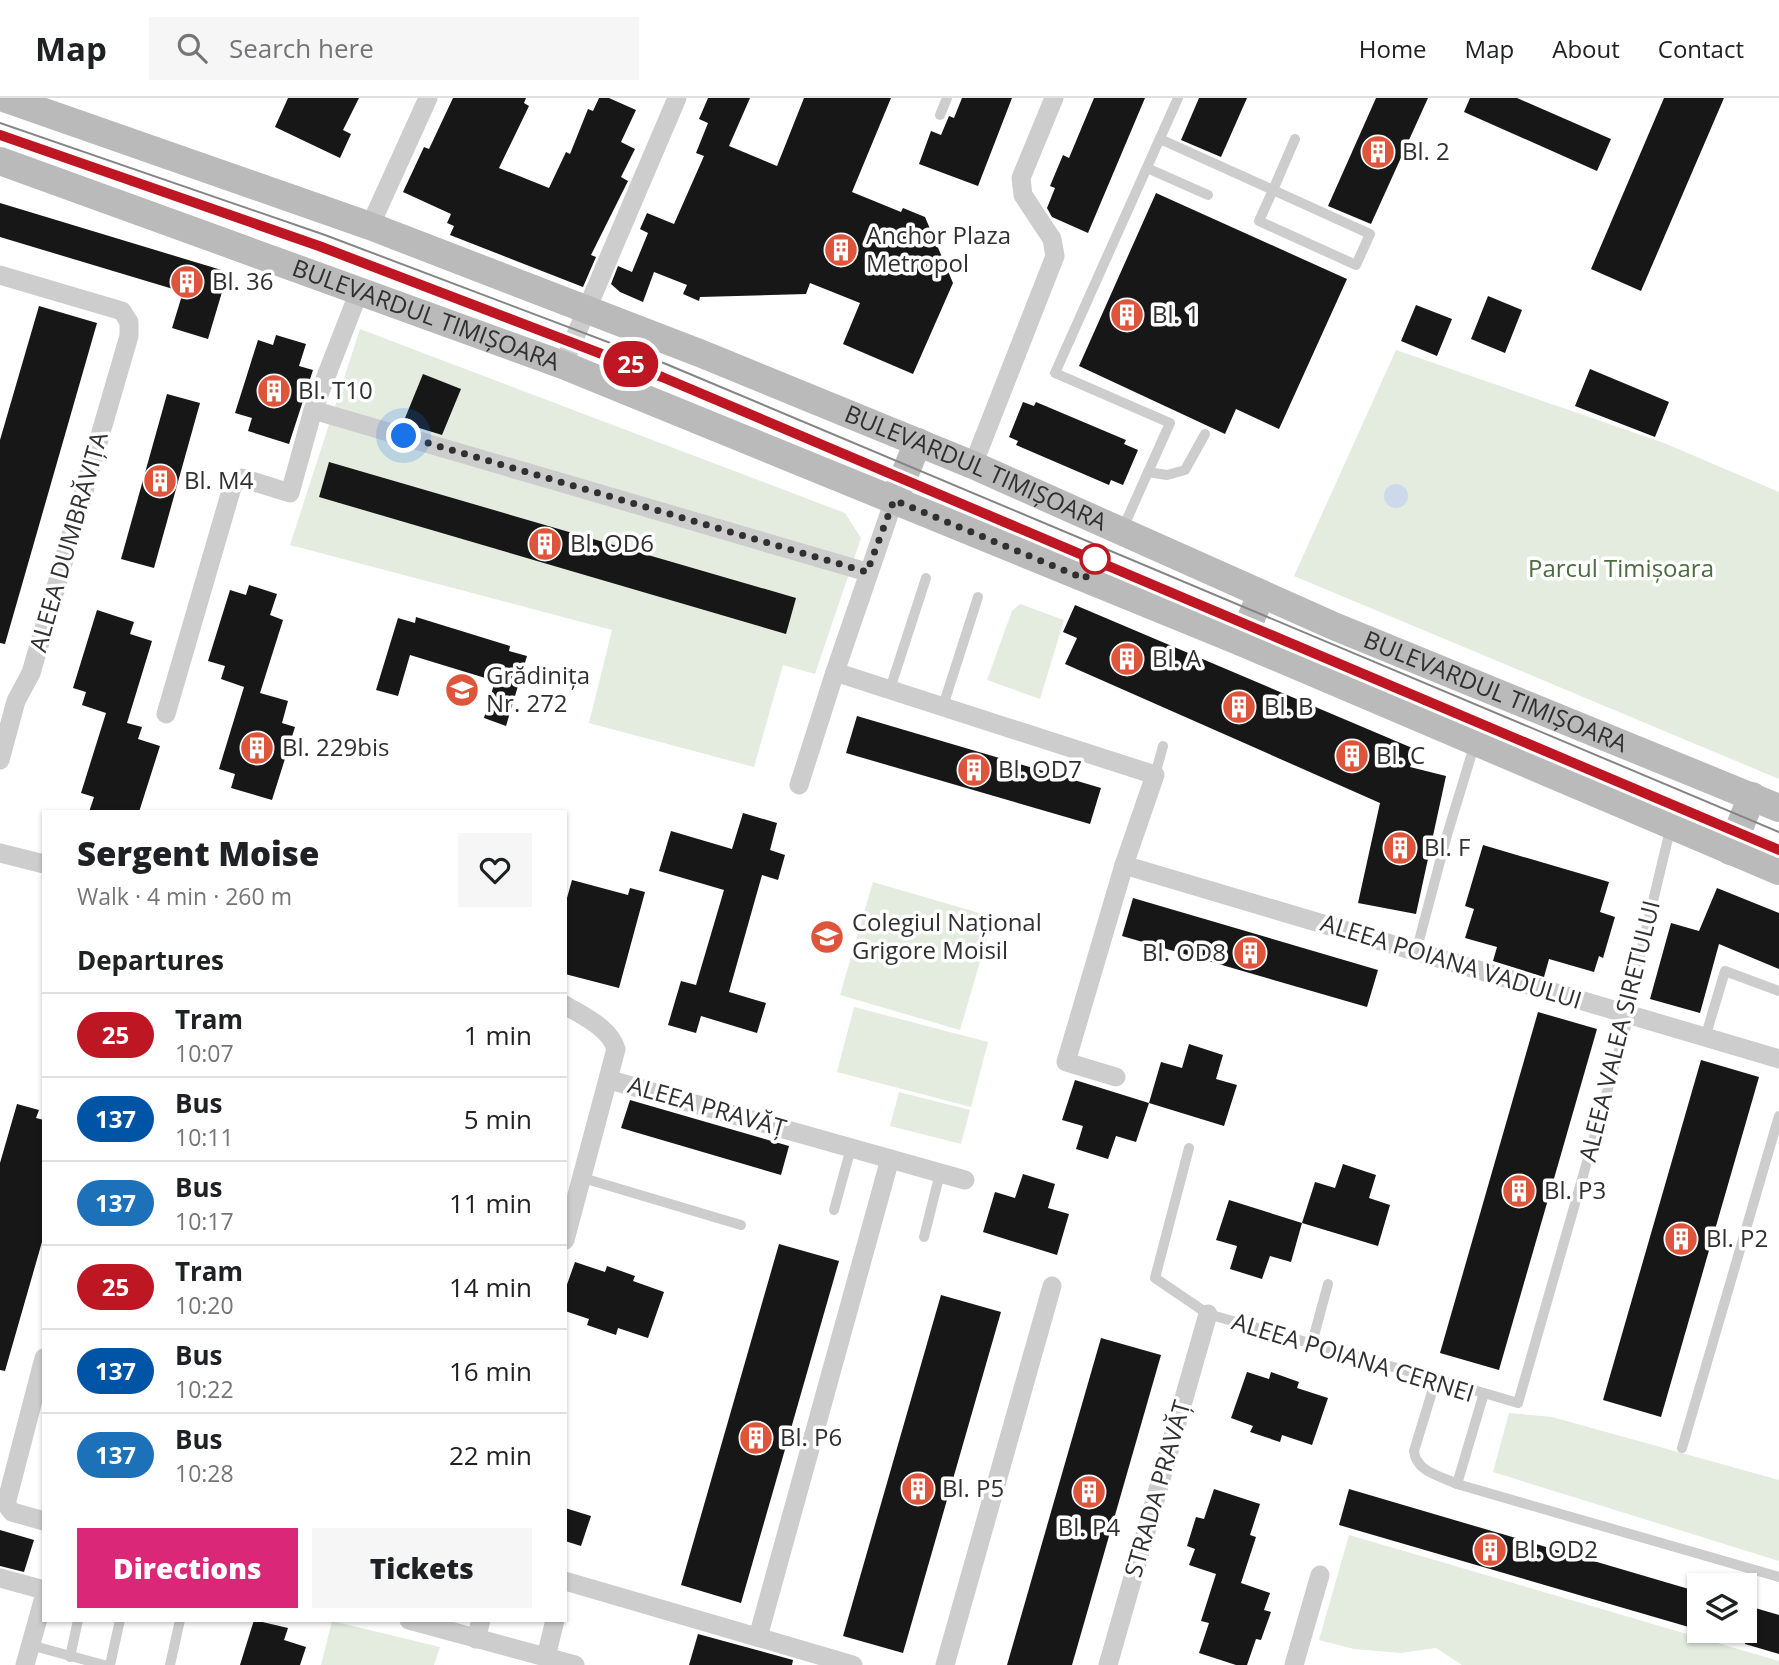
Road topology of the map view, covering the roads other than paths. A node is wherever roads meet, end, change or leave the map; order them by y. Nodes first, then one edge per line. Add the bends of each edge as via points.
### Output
1 (4, 98) edge
2 (428, 98) edge
3 (677, 98) edge
4 (947, 98) edge
5 (1054, 98) edge
6 (1178, 98) edge
7 (61, 107) edge
8 (940, 114) dead end
9 (1160, 139) junction
10 (1295, 139) dead end
11 (0, 162) edge
12 (1147, 168) junction
13 (1273, 190) junction
14 (1208, 195) dead end
15 (370, 226) junction
16 (0, 275) edge
17 (360, 289) junction
18 (587, 308) junction
19 (563, 365) junction
20 (313, 410) junction
21 (1205, 434) dead end
22 (918, 442) junction
23 (973, 466) junction
24 (1148, 472) junction
25 (894, 500) junction
26 (1121, 532) junction
27 (867, 572) junction
28 (926, 578) dead end
29 (1261, 596) junction
30 (978, 597) dead end
31 (1241, 642) junction
32 (835, 671) junction
33 (890, 689) junction
34 (8, 698) edge
35 (943, 706) junction
36 (166, 714) dead end
37 (1475, 742) junction
38 (1163, 746) dead end
39 (0, 760) edge
40 (1155, 775) junction
41 (799, 785) dead end
42 (1752, 796) junction
43 (1779, 808) edge
44 (1671, 826) junction
45 (1730, 851) junction
46 (0, 853) edge
47 (35, 862) edge
48 (1124, 865) junction
49 (1779, 871) edge
50 (1416, 952) junction
51 (1779, 991) edge
52 (567, 1006) edge
53 (1629, 1015) junction
54 (1705, 1038) junction
55 (1779, 1059) edge
56 (1116, 1077) dead end
57 (610, 1080) junction
58 (1779, 1116) edge
59 (851, 1148) junction
60 (1189, 1148) dead end
61 (890, 1159) junction
62 (940, 1174) junction
63 (583, 1178) junction
64 (965, 1180) dead end
65 (834, 1210) dead end
66 (741, 1225) dead end
67 (567, 1233) edge
68 (924, 1237) dead end
69 (1328, 1284) dead end
70 (1052, 1286) dead end
71 (1208, 1314) junction
72 (1312, 1343) junction
73 (42, 1366) edge
74 (1436, 1379) junction
75 (1484, 1393) junction
76 (1682, 1448) dead end
77 (1457, 1484) junction
78 (42, 1520) edge
79 (1320, 1575) dead end
80 (1779, 1577) edge
81 (0, 1578) edge
82 (567, 1583) edge
83 (42, 1589) edge
84 (42, 1604) edge
85 (78, 1622) edge
86 (120, 1622) edge
87 (180, 1622) edge
88 (423, 1622) edge
89 (554, 1622) edge
90 (479, 1630) edge
91 (758, 1637) junction
92 (30, 1645) junction
93 (70, 1657) junction
94 (545, 1657) junction
95 (25, 1665) edge
96 (104, 1665) edge
97 (110, 1665) edge
98 (170, 1665) edge
99 (575, 1665) edge
100 (853, 1665) edge
101 (946, 1665) edge
102 (1108, 1665) edge
103 (1294, 1665) edge

1 - 7 main road, BULEVARDUL TIMIȘOARA
2 - 15 street
3 - 18 street
4 - 8 lane
5 - 23 street via 1021,178 1023,195 1052,239 1055,256
6 - 9 lane
7 - 15 main road, BULEVARDUL TIMIȘOARA
9 - 12 lane
9 - 13 lane
10 - 13 lane
11 - 17 main road, BULEVARDUL TIMIȘOARA
12 - 14 lane
12 - 24 lane via 1055,373 1170,423
13 - 13 lane via 1259,221 1356,265 1370,234
15 - 18 main road, BULEVARDUL TIMIȘOARA
16 - 34 street, ALEEA DUMBRĂVIȚA via 122,311 129,322 129,336 31,673
17 - 19 main road, BULEVARDUL TIMIȘOARA
17 - 20 street
18 - 19 street
18 - 22 main road, BULEVARDUL TIMIȘOARA
19 - 25 main road, BULEVARDUL TIMIȘOARA
20 - 27 street
20 - 36 street via 290,492 242,478 233,484
21 - 24 lane via 1185,470 1167,475
22 - 23 main road, BULEVARDUL TIMIȘOARA
22 - 25 main road
23 - 26 main road, BULEVARDUL TIMIȘOARA
24 - 26 lane
25 - 27 street
25 - 31 main road, BULEVARDUL TIMIȘOARA
26 - 29 main road, BULEVARDUL TIMIȘOARA
27 - 32 street
28 - 33 lane
29 - 31 main road
29 - 42 main road, BULEVARDUL TIMIȘOARA
30 - 35 lane
31 - 37 main road, BULEVARDUL TIMIȘOARA
32 - 33 street
32 - 41 street
33 - 35 street
34 - 39 street, ALEEA DUMBRĂVIȚA
35 - 40 street
37 - 44 main road, BULEVARDUL TIMIȘOARA
37 - 50 lane
38 - 40 lane
40 - 48 street
42 - 43 main road, BULEVARDUL TIMIȘOARA
42 - 45 main road
44 - 45 main road, BULEVARDUL TIMIȘOARA
44 - 53 lane, ALEEA VALEA SIRETULUI
45 - 49 main road, BULEVARDUL TIMIȘOARA
46 - 47 street
48 - 50 street, ALEEA POIANA VADULUI
48 - 56 street via 1066,1062
50 - 53 street, ALEEA POIANA VADULUI
51 - 54 lane via 1725,971
52 - 57 street via 614,1040 616,1059
53 - 54 street, ALEEA POIANA VADULUI
53 - 75 lane, ALEEA VALEA SIRETULUI via 1518,1403
54 - 55 street, ALEEA POIANA VADULUI
57 - 59 street, ALEEA PRAVĂȚ
57 - 63 street, ALEEA PRAVĂȚ
58 - 76 lane
59 - 61 street, ALEEA PRAVĂȚ
59 - 65 lane
60 - 71 lane, ALEEA POIANA CERNEI via 1155,1279
61 - 62 street, ALEEA PRAVĂȚ
61 - 91 street
62 - 64 street, ALEEA PRAVĂȚ
62 - 68 lane
63 - 66 lane
63 - 67 street, ALEEA PRAVĂȚ
69 - 72 lane
70 - 101 street
71 - 72 lane, ALEEA POIANA CERNEI
71 - 102 street, STRADA PRAVĂȚ
72 - 74 lane, ALEEA POIANA CERNEI
73 - 78 street via 6,1504 12,1512
74 - 75 lane, ALEEA POIANA CERNEI
74 - 77 lane via 1415,1460 1420,1467
75 - 77 lane, ALEEA POIANA CERNEI
77 - 80 lane
79 - 103 street
81 - 83 street
82 - 91 street
84 - 92 street
85 - 93 lane
86 - 97 lane
87 - 98 lane
88 - 90 street
89 - 94 street
90 - 94 street
91 - 100 street
92 - 93 lane
92 - 95 street
93 - 96 lane
94 - 99 street

